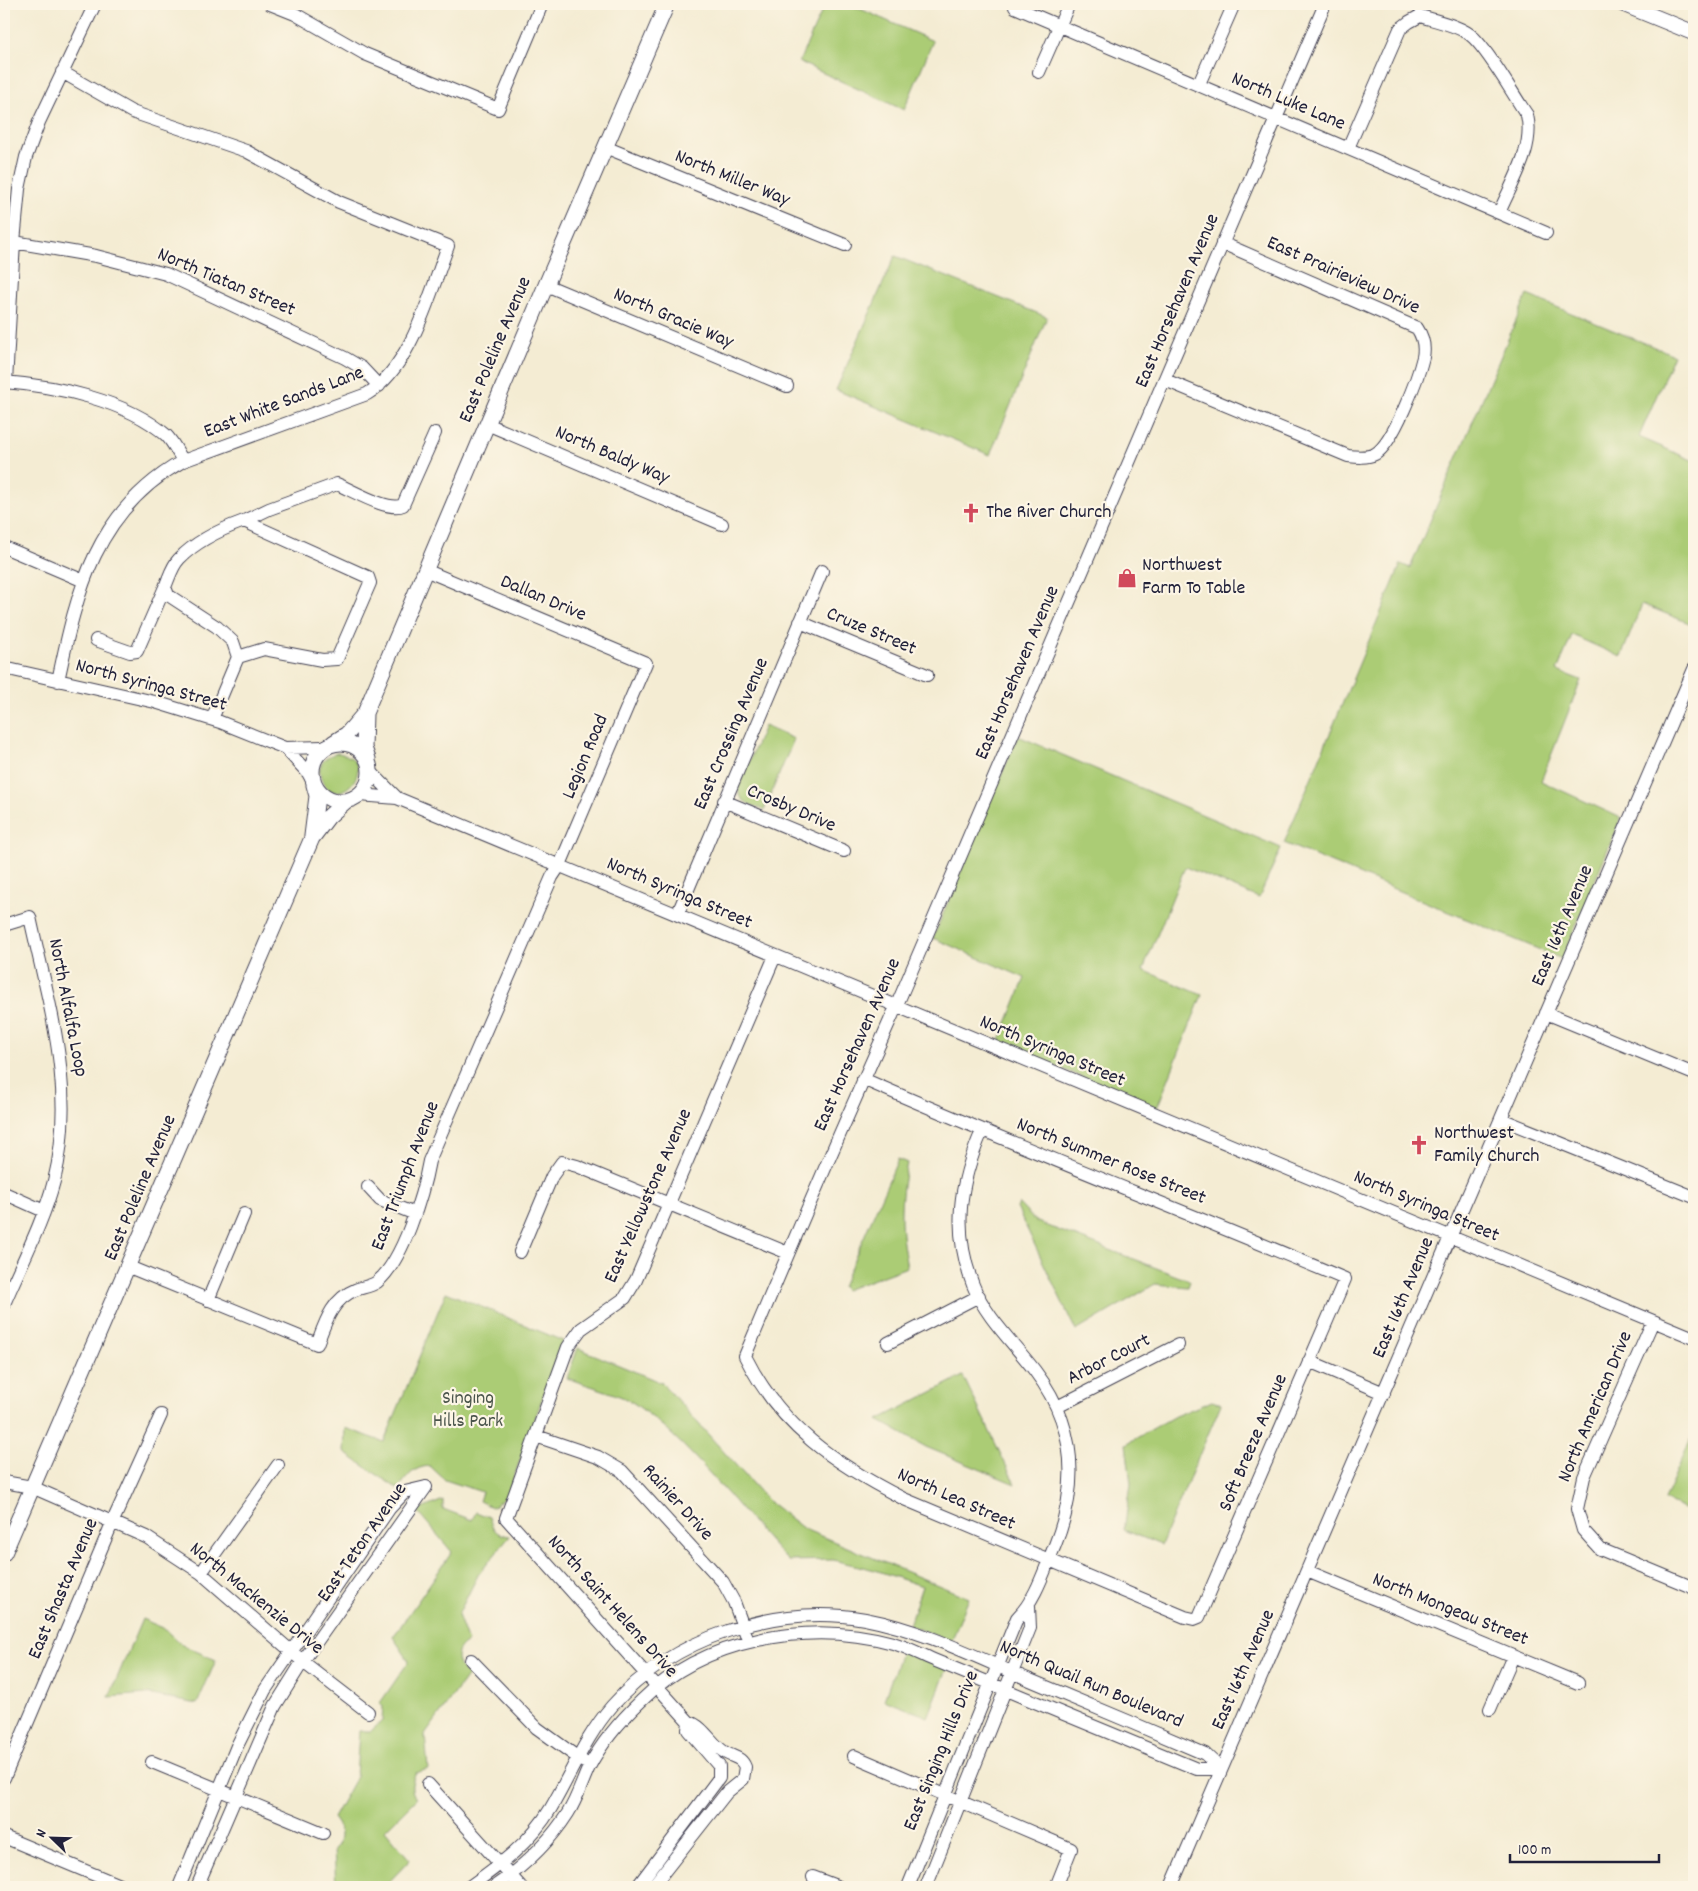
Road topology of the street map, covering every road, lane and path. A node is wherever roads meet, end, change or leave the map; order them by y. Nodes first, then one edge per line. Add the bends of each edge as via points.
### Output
1 (95, 4) edge
2 (270, 4) edge
3 (542, 4) edge
4 (667, 4) edge
5 (1069, 4) edge
6 (1234, 4) edge
7 (1325, 4) edge
8 (1623, 4) edge
9 (1015, 7) dead end
10 (1059, 26) junction
11 (1694, 34) edge
12 (62, 72) junction
13 (1039, 72) dead end
14 (1199, 84) junction
15 (1275, 117) junction
16 (605, 147) junction
17 (1348, 148) junction
18 (1500, 213) junction
19 (1546, 233) dead end
20 (14, 242) junction
21 (1222, 243) junction
22 (845, 245) dead end
23 (546, 285) junction
24 (1165, 380) junction
25 (5, 382) edge
26 (379, 386) junction
27 (787, 386) dead end
28 (487, 424) junction
29 (435, 433) dead end
30 (183, 461) junction
31 (244, 520) junction
32 (722, 524) dead end
33 (4, 546) edge
34 (425, 570) junction
35 (822, 571) dead end
36 (84, 581) junction
37 (165, 587) junction
38 (800, 622) junction
39 (96, 640) dead end
40 (238, 657) junction
41 (646, 663) joint
42 (4, 668) edge
43 (1694, 668) edge
44 (926, 675) dead end
45 (58, 681) junction
46 (365, 713) junction
47 (212, 720) junction
48 (329, 745) junction
49 (286, 748) junction
50 (369, 766) junction
51 (314, 784) junction
52 (352, 798) junction
53 (397, 798) junction
54 (724, 801) junction
55 (312, 838) junction
56 (844, 851) dead end
57 (560, 865) junction
58 (678, 913) junction
59 (4, 924) edge
60 (775, 956) junction
61 (896, 1007) junction
62 (1546, 1013) junction
63 (1694, 1074) edge
64 (863, 1079) junction
65 (1500, 1118) junction
66 (982, 1131) junction
67 (368, 1187) dead end
68 (4, 1193) edge
69 (1694, 1197) edge
70 (669, 1203) junction
71 (44, 1211) junction
72 (244, 1214) dead end
73 (414, 1214) junction
74 (1451, 1238) junction
75 (520, 1252) dead end
76 (788, 1252) junction
77 (128, 1267) junction
78 (1345, 1279) joint
79 (979, 1296) junction
80 (208, 1300) junction
81 (4, 1304) edge
82 (1653, 1321) junction
83 (1694, 1338) edge
84 (888, 1342) dead end
85 (1178, 1345) dead end
86 (745, 1356) joint
87 (1309, 1361) junction
88 (1384, 1393) junction
89 (1057, 1407) junction
90 (161, 1415) dead end
91 (536, 1436) junction
92 (278, 1465) dead end
93 (4, 1482) edge
94 (32, 1487) junction
95 (506, 1518) joint
96 (113, 1521) junction
97 (4, 1553) edge
98 (1049, 1560) junction
99 (1307, 1571) junction
100 (201, 1573) junction
101 (1694, 1588) edge
102 (1029, 1606) junction
103 (1194, 1619) joint
104 (743, 1627) junction
105 (748, 1642) junction
106 (291, 1651) junction
107 (1513, 1656) junction
108 (471, 1660) dead end
109 (303, 1661) junction
110 (996, 1665) junction
111 (1013, 1672) junction
112 (648, 1674) junction
113 (989, 1683) junction
114 (1578, 1683) dead end
115 (658, 1685) junction
116 (1006, 1690) junction
117 (1490, 1709) dead end
118 (368, 1712) dead end
119 (689, 1722) junction
120 (854, 1756) dead end
121 (576, 1758) junction
122 (152, 1762) dead end
123 (590, 1766) junction
124 (1221, 1769) junction
125 (4, 1778) edge
126 (428, 1784) dead end
127 (219, 1791) junction
128 (944, 1795) junction
129 (235, 1797) junction
130 (961, 1802) junction
131 (323, 1833) dead end
132 (4, 1837) edge
133 (500, 1864) junction
134 (510, 1876) junction
135 (813, 1877) dead end
136 (124, 1887) edge
137 (179, 1887) edge
138 (197, 1887) edge
139 (469, 1887) edge
140 (494, 1887) edge
141 (520, 1887) edge
142 (637, 1887) edge
143 (652, 1887) edge
144 (839, 1887) edge
145 (908, 1887) edge
146 (926, 1887) edge
147 (1056, 1887) edge
148 (1171, 1887) edge

1 - 12 street
2 - 3 street via 295,14 365,54 498,109
4 - 16 main road, East Poleline Avenue
5 - 10 street
6 - 14 street
7 - 15 street, East Horsehaven Avenue
8 - 11 main road
9 - 10 street, North Luke Lane
10 - 13 street
10 - 14 street, North Luke Lane
12 - 20 street via 26,157
12 - 26 street, East White Sands Lane via 132,112 246,151 330,198 448,246 405,355
14 - 15 street, North Luke Lane
15 - 17 street, North Luke Lane
15 - 21 street, East Horsehaven Avenue
16 - 22 street, North Miller Way
16 - 23 main road, East Poleline Avenue
17 - 18 street, North Luke Lane
17 - 18 street via 1400,30 1420,16 1462,31 1473,38 1482,50 1527,114 1530,127 1530,141
18 - 19 street, North Luke Lane
20 - 25 street
20 - 26 street, North Tiatan Street via 96,256 166,274 345,358 362,368
21 - 24 street, East Horsehaven Avenue
21 - 24 street, East Prairieview Drive via 1417,328 1422,336 1423,357 1399,420 1374,454 1348,456
23 - 27 street, North Gracie Way
23 - 28 main road, East Poleline Avenue
24 - 61 street, East Horsehaven Avenue
25 - 30 street via 108,402 144,419 167,437
26 - 30 street, East White Sands Lane via 367,394
28 - 32 street, North Baldy Way
28 - 34 main road, East Poleline Avenue
29 - 31 street via 402,505 398,507 375,501 337,484
30 - 36 street, East White Sands Lane via 161,473 130,500 106,535
31 - 37 street via 203,540 178,559
31 - 40 street via 368,577 370,583 337,659 322,660 264,649
33 - 36 street
34 - 41 street, Dallan Drive
34 - 46 main road, East Poleline Avenue
35 - 38 street, East Crossing Avenue
36 - 45 street, East White Sands Lane
37 - 39 street via 137,651 130,652
37 - 40 street via 168,595 217,627 233,642
38 - 44 street, Cruze Street
38 - 54 street, East Crossing Avenue
40 - 47 street
41 - 57 street, Legion Road
42 - 45 street, North Syringa Street
43 - 62 street, East 16th Avenue
45 - 47 street, North Syringa Street via 155,702
46 - 48 main road, East Poleline Avenue via 348,734
46 - 50 main road, East Poleline Avenue via 364,748
47 - 49 street, North Syringa Street
48 - 49 street, North Syringa Street
48 - 50 main road via 353,745 360,749
48 - 51 main road via 313,761
49 - 51 street, North Syringa Street
50 - 52 main road via 368,783
50 - 53 street, North Syringa Street
51 - 52 main road via 331,800
51 - 55 main road, East Poleline Avenue via 317,796
52 - 53 street, North Syringa Street
52 - 55 main road, East Poleline Avenue via 325,821
53 - 57 street, North Syringa Street
54 - 56 street, Crosby Drive
54 - 58 street, East Crossing Avenue
55 - 77 main road, East Poleline Avenue
57 - 58 street, North Syringa Street
57 - 73 street, East Triumph Avenue via 429,1161 424,1193
58 - 60 street, North Syringa Street
59 - 71 street, North Alfalfa Loop via 30,917 62,1069 64,1114 60,1151
60 - 61 street, North Syringa Street
60 - 70 street, East Yellowstone Avenue
61 - 64 street, East Horsehaven Avenue
61 - 74 street, North Syringa Street
62 - 63 street
62 - 65 street, East 16th Avenue
64 - 66 street, North Summer Rose Street
64 - 76 street, East Horsehaven Avenue
65 - 69 street
65 - 74 street, East 16th Avenue
66 - 78 street, North Summer Rose Street
66 - 79 street, East Singing Hills Drive via 964,1177 959,1209 965,1257
67 - 73 street via 380,1200
68 - 71 street
70 - 75 street via 562,1162 552,1176
70 - 76 street
70 - 91 street, East Yellowstone Avenue via 625,1298 574,1336
71 - 81 street, North Alfalfa Loop
72 - 80 street
73 - 80 street, East Triumph Avenue via 393,1264 376,1283 339,1300 316,1344
74 - 82 street, North Syringa Street
74 - 88 street, East 16th Avenue
76 - 86 street, East Horsehaven Avenue
77 - 80 street, East Triumph Avenue
77 - 94 main road, East Poleline Avenue
78 - 87 street, Soft Breeze Avenue
79 - 84 street
79 - 89 street, East Singing Hills Drive
82 - 83 street, North Syringa Street
82 - 101 street, North American Drive via 1584,1477 1577,1509 1583,1530 1600,1549
85 - 89 street, Arbor Court
86 - 98 street, North Lea Street via 777,1407 801,1434 840,1464 904,1499
87 - 88 street
87 - 103 street, Soft Breeze Avenue via 1204,1607 1199,1617
88 - 99 street, East 16th Avenue
89 - 98 street, East Singing Hills Drive via 1068,1441 1072,1481 1059,1535
90 - 96 street, East Shasta Avenue
91 - 95 street, East Yellowstone Avenue
91 - 104 street, Rainier Drive via 598,1457 622,1471 722,1582
92 - 100 street
93 - 94 street, North Mackenzie Drive
94 - 96 street, North Mackenzie Drive
94 - 97 main road, East Poleline Avenue
95 - 112 street, North Saint Helens Drive
96 - 100 street, North Mackenzie Drive via 146,1537
96 - 125 street, East Shasta Avenue
98 - 102 street, East Singing Hills Drive
98 - 103 street, North Lea Street
99 - 107 street, North Mongeau Street
99 - 124 street, East 16th Avenue
100 - 106 street, North Mackenzie Drive
102 - 110 street, East Singing Hills Drive via 1017,1618
102 - 111 street, East Singing Hills Drive via 1030,1628
104 - 105 street, Rainier Drive
104 - 110 street, North Quail Run Boulevard via 806,1616 863,1619 933,1638
104 - 112 street, North Quail Run Boulevard via 690,1647
105 - 113 street, North Quail Run Boulevard via 810,1634 865,1637 895,1644
105 - 115 street, North Quail Run Boulevard via 682,1670
106 - 109 street, North Mackenzie Drive
106 - 109 street, East Teton Avenue via 389,1509 405,1492 426,1487
106 - 127 street, East Teton Avenue via 249,1720
107 - 114 street, North Mongeau Street
107 - 117 street
108 - 121 street via 537,1728
109 - 118 street, North Mackenzie Drive
109 - 129 street, East Teton Avenue via 275,1706
110 - 111 street, North Quail Run Boulevard
110 - 113 street, East Singing Hills Drive
111 - 116 street, East Singing Hills Drive
111 - 124 street, North Quail Run Boulevard via 1205,1754
112 - 115 street, North Saint Helens Drive
112 - 121 street, North Quail Run Boulevard via 612,1706
113 - 116 street, North Quail Run Boulevard
113 - 128 street, East Singing Hills Drive
115 - 119 street, North Saint Helens Drive
115 - 123 street, North Quail Run Boulevard via 623,1718
116 - 124 street, North Quail Run Boulevard via 1197,1769
116 - 130 street, East Singing Hills Drive
119 - 142 street, North Saint Helens Drive via 688,1730 718,1766 720,1772 716,1785
119 - 143 street, North Saint Helens Drive via 697,1724 725,1753 738,1758 746,1767 743,1779 727,1792
120 - 128 street
121 - 123 street
121 - 133 street, North Quail Run Boulevard via 550,1809 524,1843
122 - 127 street
123 - 134 street, North Quail Run Boulevard via 569,1812 533,1856
124 - 148 street, East 16th Avenue
126 - 133 street
127 - 129 street
127 - 137 street, East Teton Avenue
128 - 130 street
128 - 145 street, East Singing Hills Drive
129 - 131 street
129 - 138 street, East Teton Avenue
130 - 146 street, East Singing Hills Drive
130 - 147 street via 1071,1849
132 - 136 street
133 - 134 street
133 - 139 street, North Quail Run Boulevard
134 - 140 street, North Quail Run Boulevard
134 - 141 street
135 - 144 street

